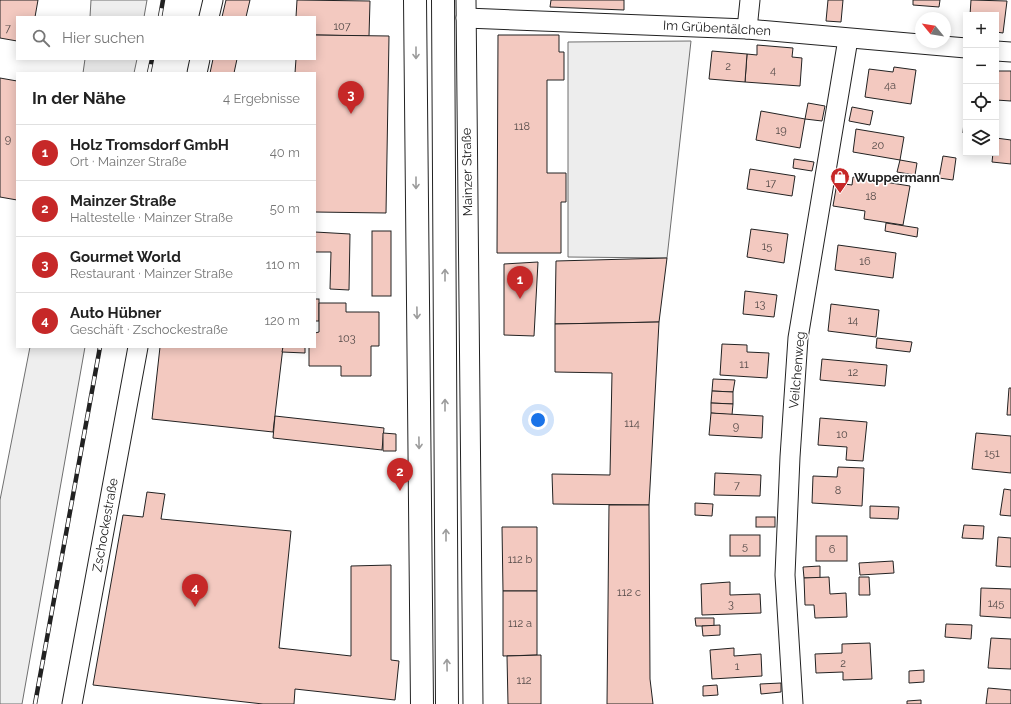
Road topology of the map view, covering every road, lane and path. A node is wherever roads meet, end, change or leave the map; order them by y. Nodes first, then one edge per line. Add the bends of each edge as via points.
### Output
1 (213, 0) edge
2 (402, 0) edge
3 (415, 0) edge
4 (443, 0) edge
5 (750, 0) edge
6 (466, 9) edge
7 (209, 16) edge
8 (416, 23) junction
9 (747, 29) junction
10 (848, 39) junction
11 (963, 48) edge
12 (999, 50) edge
13 (1011, 52) edge
14 (200, 60) edge
15 (197, 72) edge
16 (138, 348) edge
17 (72, 704) edge
18 (422, 704) edge
19 (447, 704) edge
20 (473, 704) edge
21 (794, 704) edge

1 - 7 street
2 - 8 street
3 - 8 main road
19 -> 4 main road, Mainzer Straße
5 - 9 street
6 - 9 street, Im Grübentälchen
6 - 20 street, Mainzer Straße
8 -> 18 main road
9 - 10 street, Im Grübentälchen
10 - 11 street, Im Grübentälchen
10 - 21 street, Veilchenweg via 798,338 785,575
12 - 13 street
14 - 15 street
16 - 17 street, Zschockestraße

